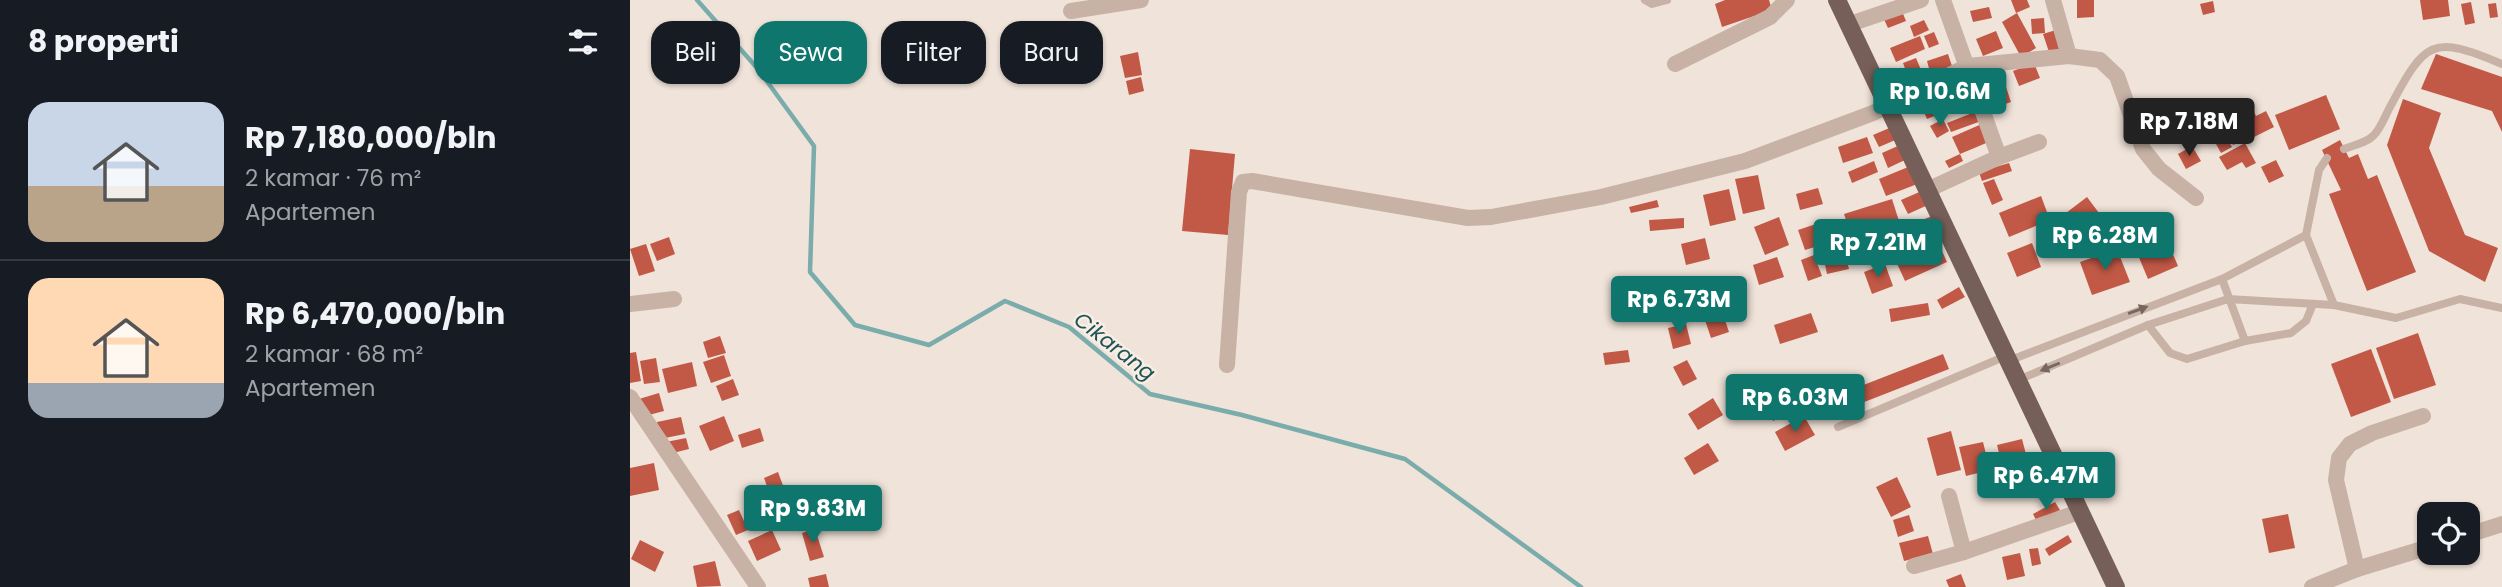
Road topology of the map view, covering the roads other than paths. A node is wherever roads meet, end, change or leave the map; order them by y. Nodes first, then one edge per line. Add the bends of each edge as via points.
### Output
1 (1141, 0) edge
2 (1645, 0) edge
3 (1667, 0) edge
4 (1787, 0) edge
5 (1837, 0) edge
6 (1921, 0) edge
7 (1943, 0) edge
8 (2053, 0) edge
9 (1098, 3) edge
10 (1070, 11) dead end
11 (1850, 24) junction
12 (2069, 56) junction
13 (1675, 64) dead end
14 (2502, 64) edge
15 (1968, 66) junction
16 (1886, 106) junction
17 (2039, 142) dead end
18 (2344, 149) dead end
19 (1999, 157) junction
20 (2327, 158) dead end
21 (1927, 190) junction
22 (2196, 198) dead end
23 (2305, 235) junction
24 (2221, 279) junction
25 (674, 299) dead end
26 (2228, 299) junction
27 (630, 304) edge
28 (2313, 304) junction
29 (2334, 304) junction
30 (2502, 307) edge
31 (2148, 326) junction
32 (2245, 341) junction
33 (2007, 358) junction
34 (1227, 365) dead end
35 (2018, 380) junction
36 (630, 397) edge
37 (2423, 416) dead end
38 (1838, 427) dead end
39 (1949, 496) dead end
40 (2079, 512) junction
41 (2502, 524) edge
42 (2480, 531) edge
43 (2417, 551) edge
44 (1964, 552) junction
45 (1914, 566) dead end
46 (2357, 569) junction
47 (758, 587) edge
48 (2116, 587) edge
49 (2312, 587) edge

1 - 9 street
2 - 3 lane via 1652,4
4 - 13 street via 1770,17
5 - 11 main road
6 - 11 street
7 - 15 street
8 - 12 street
9 - 10 street
11 - 16 main road
12 - 15 street
12 - 22 street via 2110,66 2143,149 2159,169
14 - 18 lane via 2454,46 2431,50 2409,72 2375,134
15 - 16 street
15 - 19 street
16 - 21 main road
16 - 34 street via 1745,162 1601,197 1491,217 1468,218 1243,182
17 - 19 street
19 - 21 street
20 - 23 lane via 2319,170
21 - 33 main road
23 - 24 lane
23 - 29 lane
24 - 26 lane
33 -> 24 lane
25 - 27 street
26 - 28 lane
26 - 31 lane
26 - 32 lane
28 - 29 lane
28 - 32 lane via 2297,330
29 - 30 lane via 2396,318 2460,299
31 - 32 lane via 2163,347 2183,359
31 -> 35 lane
33 - 35 main road
33 - 38 lane
35 - 40 main road
36 - 47 street
37 - 46 street via 2350,444 2339,458 2336,480
39 - 44 street
40 - 44 street
40 - 48 main road
41 - 42 street
43 - 46 street
44 - 45 street
46 - 49 street

